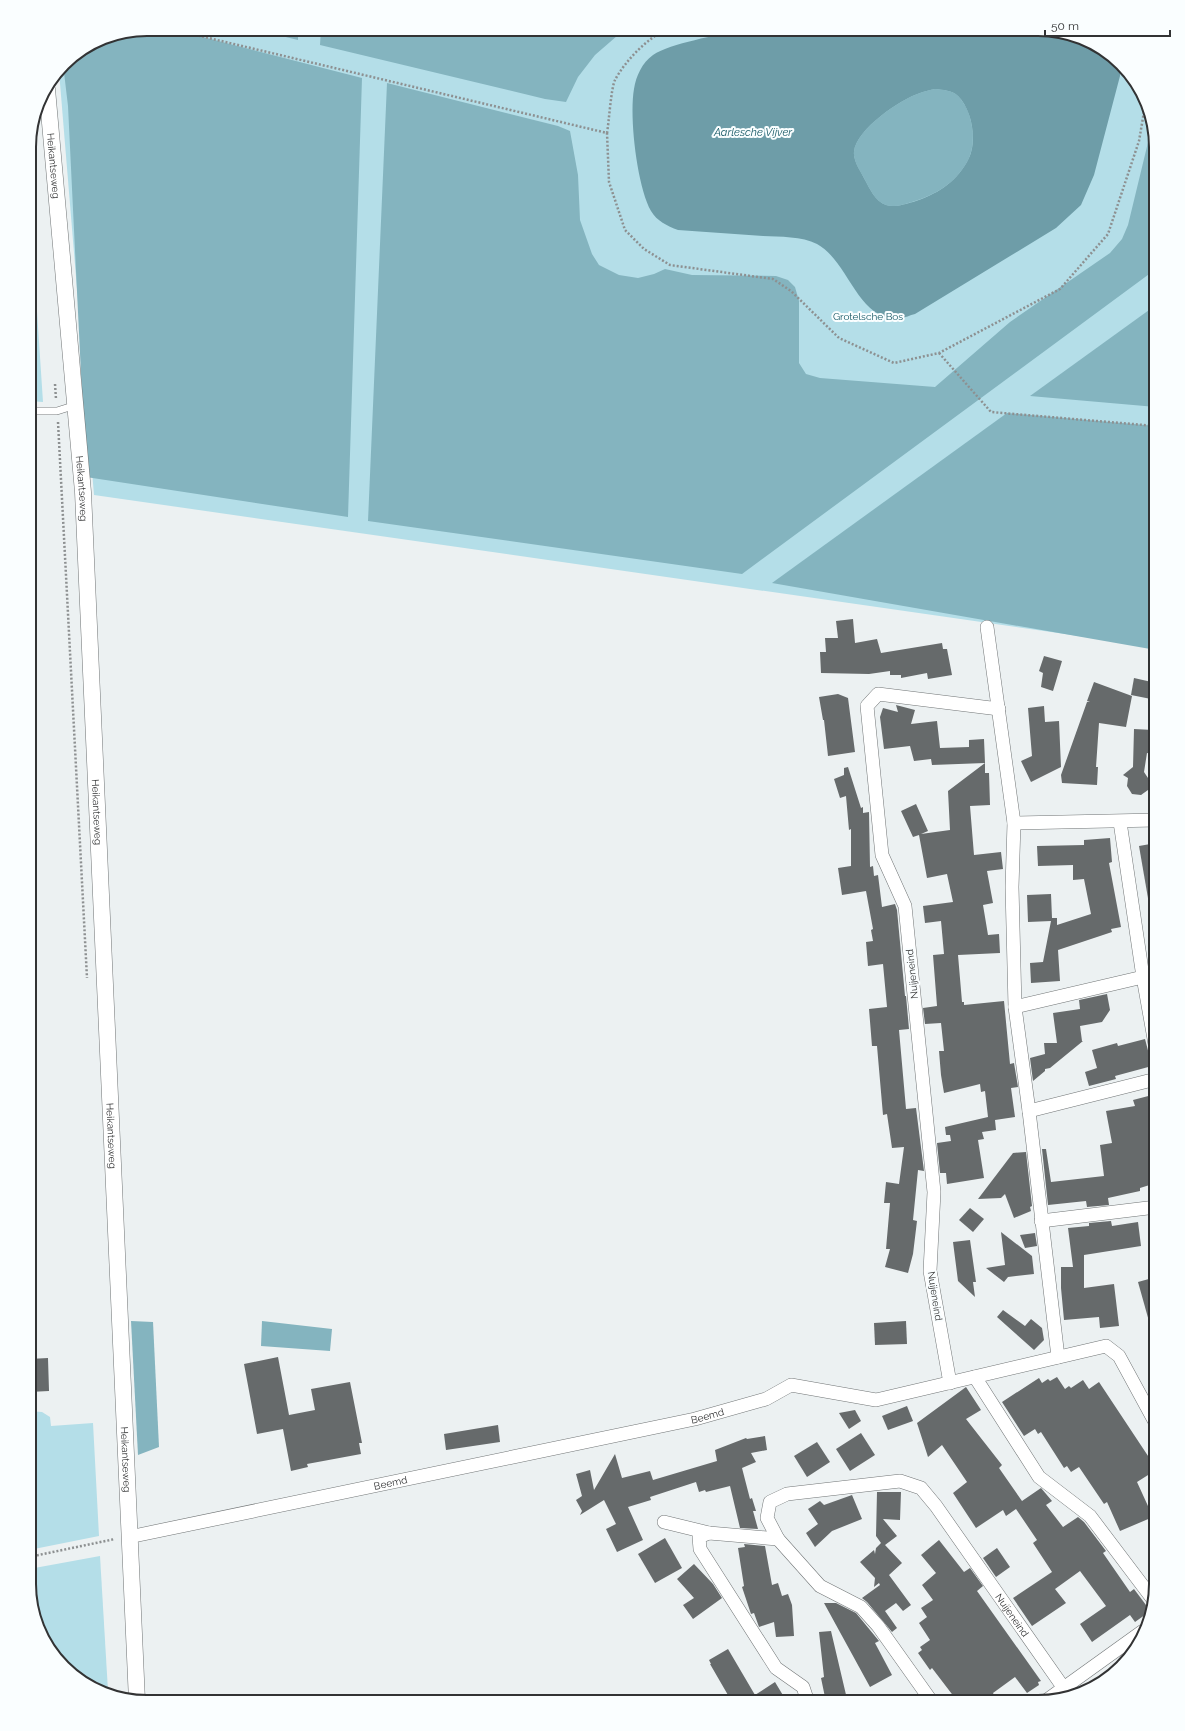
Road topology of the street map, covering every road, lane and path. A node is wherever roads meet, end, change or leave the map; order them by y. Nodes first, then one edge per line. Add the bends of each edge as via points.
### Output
1 (200, 36) edge
2 (654, 36) edge
3 (48, 97) edge
4 (1144, 114) edge
5 (608, 133) junction
6 (939, 353) junction
7 (55, 380) dead end
8 (76, 406) junction
9 (36, 411) edge
10 (58, 411) junction
11 (1149, 425) edge
12 (987, 627) dead end
13 (999, 709) junction
14 (1149, 820) edge
15 (1120, 822) junction
16 (1014, 823) junction
17 (1143, 977) junction
18 (87, 983) dead end
19 (1015, 1007) junction
20 (1149, 1011) edge
21 (1149, 1080) edge
22 (1029, 1111) junction
23 (1149, 1208) edge
24 (1041, 1221) junction
25 (1058, 1357) junction
26 (975, 1377) junction
27 (950, 1383) junction
28 (1149, 1411) edge
29 (664, 1522) dead end
30 (709, 1533) junction
31 (120, 1536) junction
32 (778, 1539) junction
33 (36, 1556) edge
34 (1148, 1593) edge
35 (1135, 1636) edge
36 (1063, 1687) junction
37 (1055, 1693) edge
38 (136, 1694) edge
39 (806, 1695) edge
40 (927, 1695) edge

1 - 5 path
2 - 5 path via 637,50 614,81
3 - 8 street, Heikantseweg
4 - 6 path via 1139,141 1108,234 1060,289
5 - 6 path via 609,182 625,230 644,249 670,265 773,278 839,338 894,363
6 - 11 path via 991,412
7 - 10 path, Heikantseweg
8 - 10 lane
8 - 31 street, Heikantseweg via 84,500
9 - 10 lane
10 - 18 path, Heikantseweg
12 - 13 street
13 - 16 street
13 - 27 street, Nuijeneind via 878,694 866,706 882,855 905,906 934,1192 930,1271
14 - 15 street
15 - 16 street
15 - 17 street
16 - 19 street via 1012,887
17 - 19 street
17 - 20 street
19 - 22 street
21 - 22 street
22 - 24 street
23 - 24 street
24 - 25 street
25 - 26 street
25 - 28 street via 1106,1346 1119,1356
26 - 27 street
26 - 34 street via 1039,1476 1090,1516
27 - 31 street, Beemd via 876,1400 791,1385 766,1399 695,1419
29 - 30 street
30 - 32 street
30 - 39 street via 699,1537 700,1549 776,1668 803,1687
31 - 33 path
31 - 38 street
32 - 36 street, Nuijeneind via 767,1518 770,1502 787,1494 900,1481 921,1488
32 - 40 street, Nuijeneind via 820,1586 861,1607 878,1626
35 - 36 street
36 - 37 street

